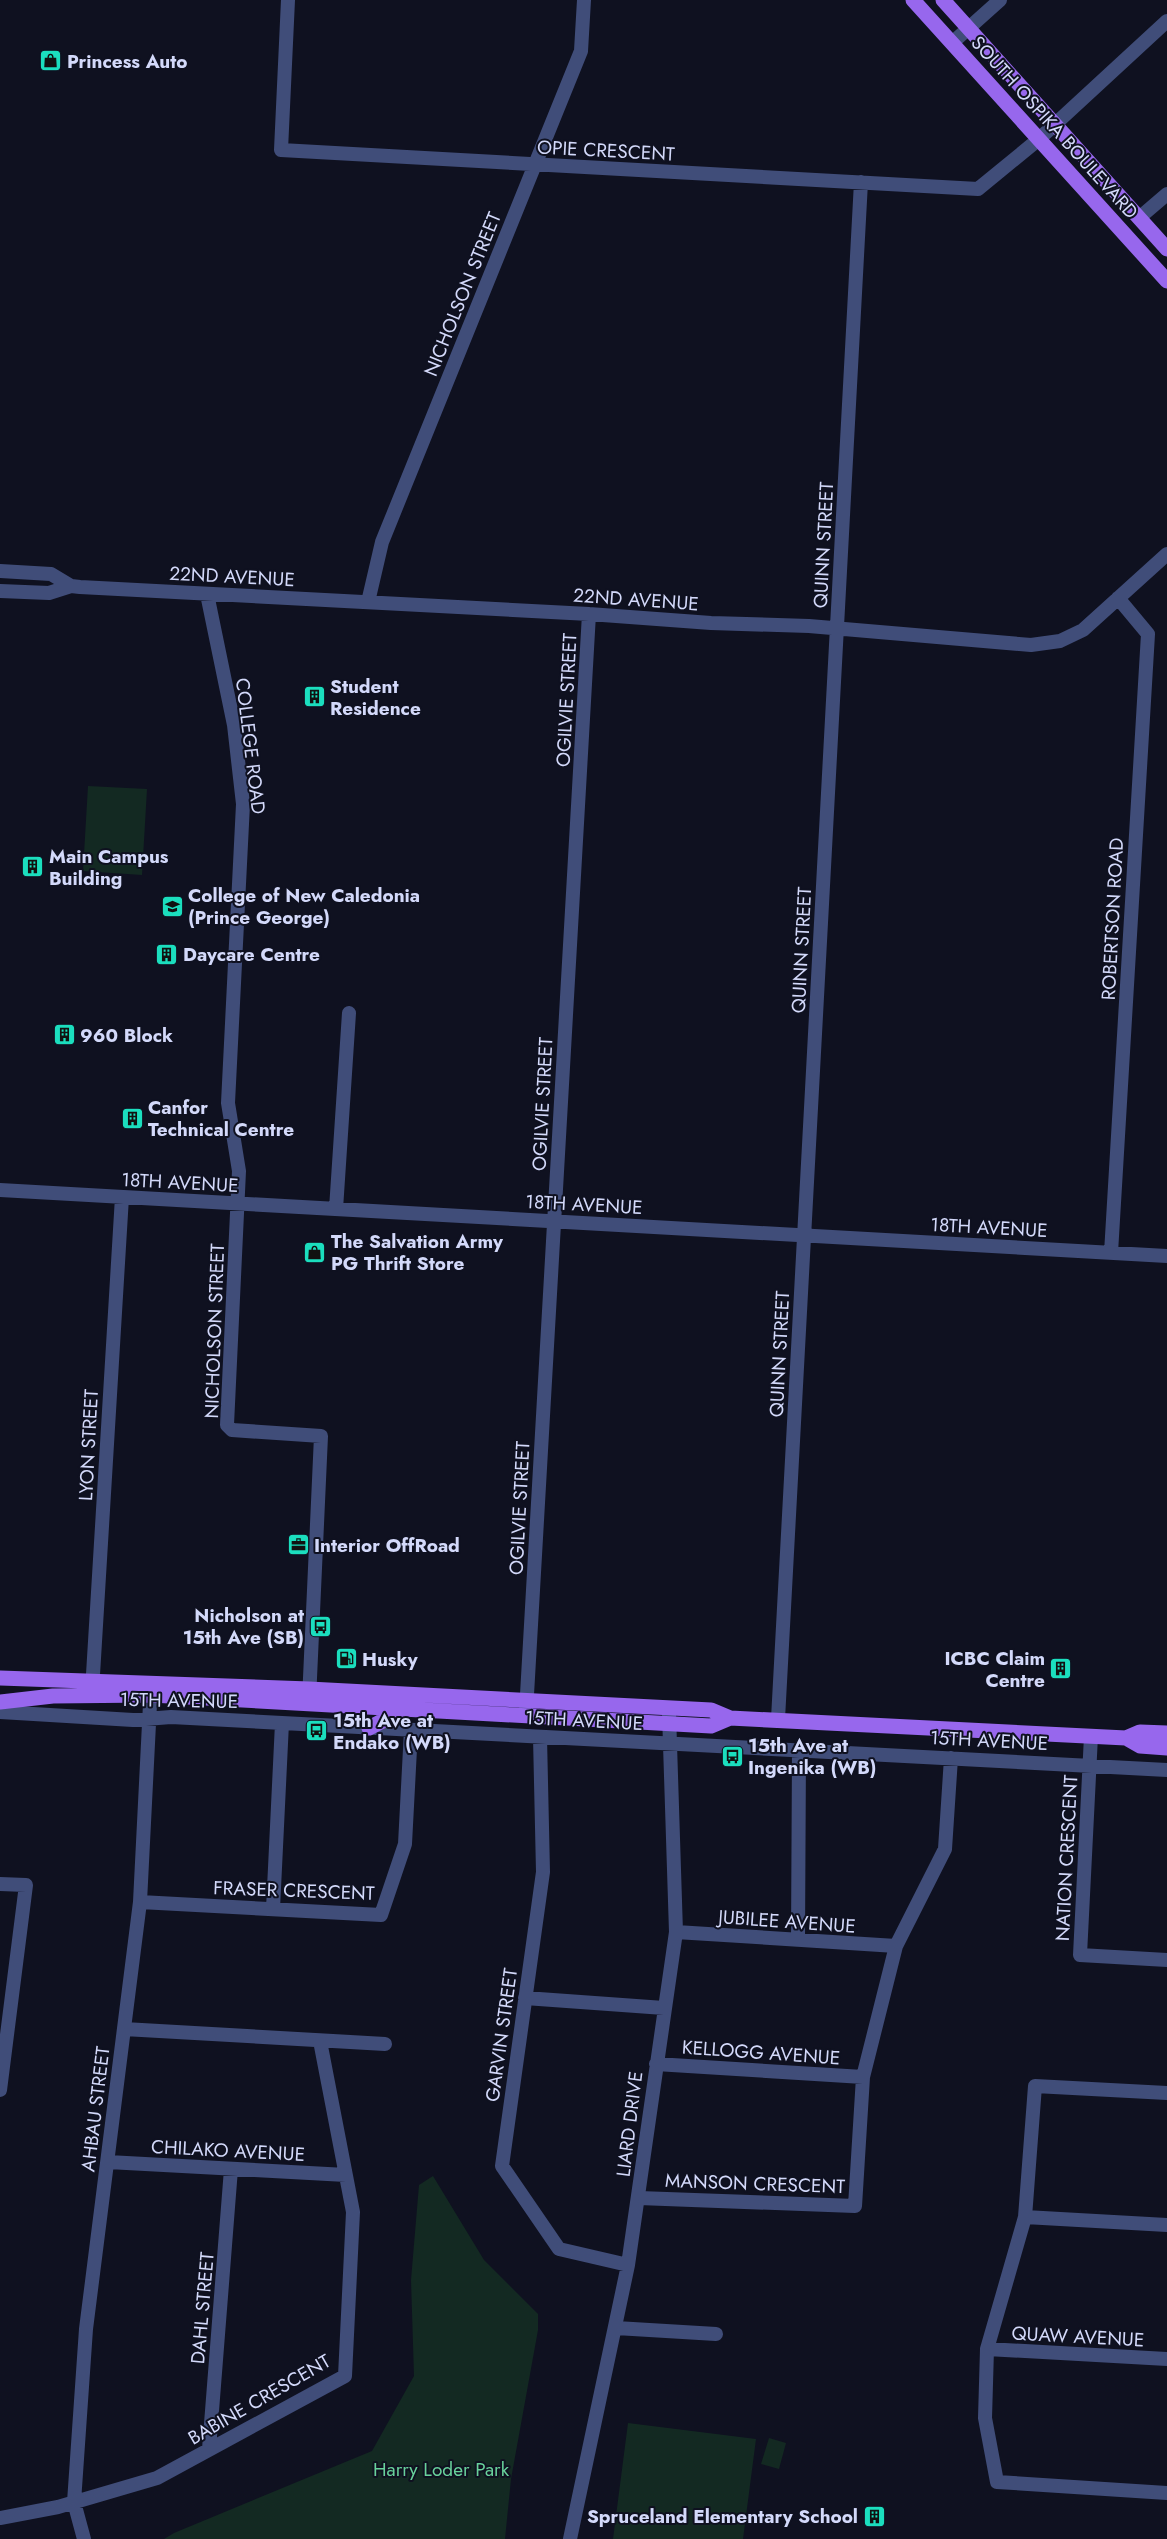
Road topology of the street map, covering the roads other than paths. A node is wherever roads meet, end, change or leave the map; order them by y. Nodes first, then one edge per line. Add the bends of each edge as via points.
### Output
1 (288, 0) edge
2 (584, 0) edge
3 (913, 0) edge
4 (944, 0) edge
5 (1000, 0) edge
6 (1167, 21) edge
7 (968, 28) junction
8 (952, 43) junction
9 (1055, 124) junction
10 (1039, 140) junction
11 (535, 164) junction
12 (861, 182) junction
13 (1167, 194) edge
14 (1139, 218) junction
15 (1167, 249) edge
16 (1167, 281) edge
17 (1167, 554) edge
18 (0, 571) edge
19 (71, 586) junction
20 (0, 590) edge
21 (207, 594) junction
22 (1118, 598) junction
23 (368, 602) junction
24 (589, 614) junction
25 (838, 628) junction
26 (349, 1013) dead end
27 (0, 1190) edge
28 (122, 1197) junction
29 (236, 1204) junction
30 (336, 1209) junction
31 (554, 1221) junction
32 (804, 1236) junction
33 (1112, 1253) junction
34 (1167, 1256) edge
35 (0, 1678) edge
36 (93, 1688) junction
37 (151, 1689) junction
38 (309, 1697) junction
39 (526, 1700) junction
40 (0, 1702) edge
41 (668, 1708) junction
42 (405, 1709) junction
43 (0, 1712) edge
44 (526, 1716) junction
45 (730, 1718) junction
46 (150, 1719) junction
47 (778, 1719) junction
48 (282, 1723) junction
49 (669, 1724) junction
50 (369, 1728) junction
51 (411, 1730) junction
52 (1167, 1733) edge
53 (1091, 1736) junction
54 (540, 1737) junction
55 (1126, 1738) junction
56 (670, 1744) junction
57 (1167, 1748) edge
58 (799, 1750) junction
59 (951, 1758) junction
60 (1089, 1765) junction
61 (1167, 1770) edge
62 (0, 1884) edge
63 (140, 1902) junction
64 (273, 1909) junction
65 (676, 1932) junction
66 (798, 1940) junction
67 (896, 1946) junction
68 (1167, 1960) edge
69 (525, 1998) junction
70 (664, 2008) junction
71 (124, 2029) junction
72 (320, 2041) junction
73 (385, 2044) dead end
74 (656, 2064) junction
75 (863, 2077) junction
76 (0, 2090) edge
77 (1167, 2093) edge
78 (108, 2162) junction
79 (231, 2169) junction
80 (346, 2175) junction
81 (639, 2198) junction
82 (1024, 2217) junction
83 (1167, 2225) edge
84 (628, 2265) junction
85 (616, 2328) junction
86 (716, 2334) dead end
87 (987, 2350) junction
88 (1167, 2360) edge
89 (209, 2449) junction
90 (1167, 2493) edge
91 (74, 2502) junction
92 (0, 2518) edge
93 (84, 2539) edge
94 (570, 2539) edge

1 - 11 street, OPIE CRESCENT via 281,150
2 - 11 street, NICHOLSON STREET via 582,51
3 - 8 main road, SOUTH OSPIKA BOULEVARD
4 - 7 main road, SOUTH OSPIKA BOULEVARD
5 - 7 street
6 - 9 street, OPIE CRESCENT
7 - 8 street
7 - 9 main road, SOUTH OSPIKA BOULEVARD
8 - 10 main road, SOUTH OSPIKA BOULEVARD
9 - 10 street, OPIE CRESCENT
9 - 14 main road, SOUTH OSPIKA BOULEVARD
10 - 12 street, OPIE CRESCENT via 978,188
10 - 16 main road, SOUTH OSPIKA BOULEVARD
11 - 12 street, OPIE CRESCENT
11 - 23 street, NICHOLSON STREET via 382,542
12 - 25 street, QUINN STREET
13 - 14 street
14 - 15 main road, SOUTH OSPIKA BOULEVARD
17 - 22 street, 22ND AVENUE
18 - 19 street, 22ND AVENUE via 51,574
19 - 20 street, 22ND AVENUE via 49,593
19 - 21 street, 22ND AVENUE
21 - 23 street, 22ND AVENUE
21 - 29 street, COLLEGE ROAD via 234,725 243,804 228,1103 239,1171
22 - 25 street, 22ND AVENUE via 1082,630 1060,641 1031,645
22 - 33 street, ROBERTSON ROAD via 1148,634
23 - 24 street, 22ND AVENUE
24 - 25 street, 22ND AVENUE
24 - 31 street, OGILVIE STREET
25 - 32 street, QUINN STREET
26 - 30 street
27 - 28 street, 18TH AVENUE
28 - 29 street, 18TH AVENUE
28 - 36 street, LYON STREET
29 - 30 street, 18TH AVENUE
29 - 38 street, NICHOLSON STREET via 227,1425 232,1430 318,1435 322,1439
30 - 31 street, 18TH AVENUE
31 - 32 street, 18TH AVENUE
31 - 39 street, OGILVIE STREET
32 - 33 street, 18TH AVENUE
32 - 47 street, QUINN STREET
33 - 34 street, 18TH AVENUE
35 - 36 main road, 15TH AVENUE
36 - 37 main road, 15TH AVENUE
36 - 40 main road, 15TH AVENUE
37 - 38 main road, 15TH AVENUE
37 - 46 street, AHBAU STREET
38 - 39 main road, 15TH AVENUE
38 - 42 main road, 15TH AVENUE
39 - 41 main road, 15TH AVENUE
39 - 44 street, OGILVIE STREET
41 - 45 main road, 15TH AVENUE via 711,1710
41 - 49 street, LIARD DRIVE
42 - 44 main road, 15TH AVENUE
42 - 50 main road
43 - 46 street, 15TH AVENUE
44 - 49 main road, 15TH AVENUE
45 - 47 main road, 15TH AVENUE
45 - 49 main road, 15TH AVENUE via 711,1726
46 - 48 street, 15TH AVENUE via 171,1717
46 - 63 street, AHBAU STREET
47 - 53 main road, 15TH AVENUE
48 - 50 street, 15TH AVENUE
48 - 64 street
49 - 56 street, LIARD DRIVE
50 - 51 street, 15TH AVENUE
51 - 54 street, 15TH AVENUE
51 - 64 street, FRASER CRESCENT via 405,1844 382,1915
52 - 55 main road, 15TH AVENUE via 1140,1732
53 - 55 main road, 15TH AVENUE
53 - 60 street, NATION CRESCENT
54 - 56 street, 15TH AVENUE
54 - 69 street, GARVIN STREET via 542,1872
55 - 57 main road, 15TH AVENUE via 1140,1746
56 - 58 street, 15TH AVENUE
56 - 65 street, LIARD DRIVE
58 - 59 street, 15TH AVENUE
58 - 66 street
59 - 60 street, 15TH AVENUE
59 - 67 street, MANSON CRESCENT via 945,1849
60 - 61 street, 15TH AVENUE
60 - 68 street, NATION CRESCENT via 1080,1956
62 - 76 street via 26,1885
63 - 64 street, FRASER CRESCENT
63 - 71 street, AHBAU STREET
65 - 66 street, JUBILEE AVENUE
65 - 70 street, LIARD DRIVE
66 - 67 street, JUBILEE AVENUE
67 - 75 street, MANSON CRESCENT
69 - 70 street
69 - 84 street, GARVIN STREET via 502,2166 559,2249
70 - 74 street, LIARD DRIVE
71 - 72 street
71 - 78 street, AHBAU STREET
72 - 73 street
72 - 80 street, BABINE CRESCENT
74 - 75 street, KELLOGG AVENUE
74 - 81 street, LIARD DRIVE
75 - 81 street, MANSON CRESCENT via 855,2206
77 - 82 street via 1036,2086
78 - 79 street, CHILAKO AVENUE
78 - 91 street, AHBAU STREET via 86,2329
79 - 80 street, CHILAKO AVENUE
79 - 89 street, DAHL STREET
80 - 89 street, BABINE CRESCENT via 353,2212 345,2376
81 - 84 street, LIARD DRIVE
82 - 83 street
82 - 87 street
84 - 85 street, LIARD DRIVE
85 - 86 street
85 - 94 street, LIARD DRIVE
87 - 88 street, QUAW AVENUE
87 - 90 street via 985,2418 997,2482
89 - 91 street, BABINE CRESCENT via 157,2478
91 - 92 street, BABINE CRESCENT
91 - 93 street, AHBAU STREET

